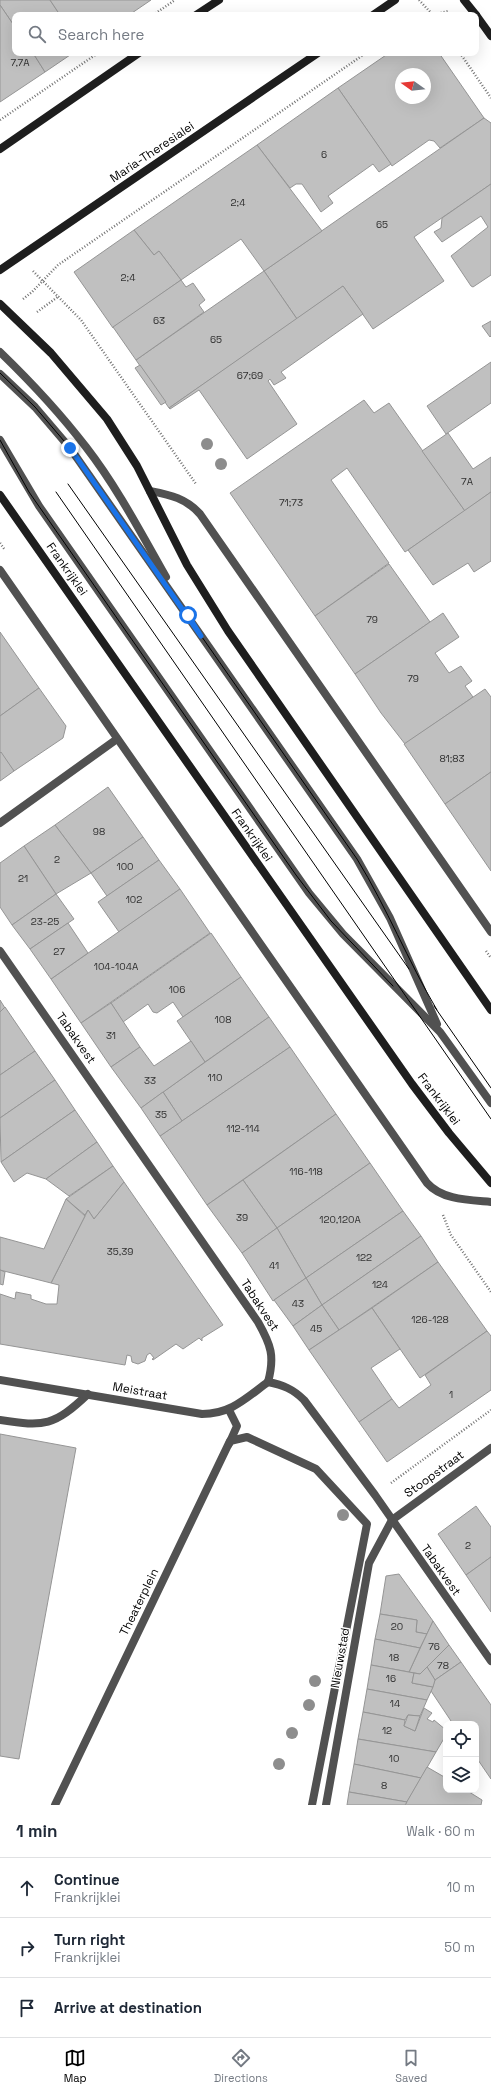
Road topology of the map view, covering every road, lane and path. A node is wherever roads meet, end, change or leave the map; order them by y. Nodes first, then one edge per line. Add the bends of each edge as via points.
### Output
1 (175, 0) edge
2 (219, 0) edge
3 (395, 0) edge
4 (419, 0) edge
5 (464, 0) edge
6 (157, 12) edge
7 (201, 12) edge
8 (377, 12) edge
9 (430, 12) edge
10 (474, 12) edge
11 (479, 19) edge
12 (491, 36) edge
13 (94, 56) edge
14 (135, 56) edge
15 (314, 56) edge
16 (362, 56) edge
17 (462, 56) edge
18 (491, 98) edge
19 (0, 120) edge
20 (0, 149) edge
21 (0, 270) edge
22 (0, 304) edge
23 (0, 352) edge
24 (0, 374) edge
25 (0, 440) edge
26 (150, 491) junction
27 (0, 495) edge
28 (200, 514) junction
29 (0, 570) edge
30 (201, 636) junction
31 (117, 739) junction
32 (0, 823) edge
33 (491, 932) edge
34 (0, 951) edge
35 (491, 1010) edge
36 (447, 1040) junction
37 (491, 1103) edge
38 (491, 1183) edge
39 (441, 1194) junction
40 (491, 1202) edge
41 (491, 1292) edge
42 (0, 1380) edge
43 (268, 1382) junction
44 (88, 1394) junction
45 (229, 1410) junction
46 (491, 1410) edge
47 (0, 1420) edge
48 (230, 1441) junction
49 (491, 1448) edge
50 (375, 1495) junction
51 (392, 1520) junction
52 (491, 1661) edge
53 (55, 1805) edge
54 (312, 1805) edge
55 (326, 1805) edge

1 - 6 path
2 - 7 main road
3 - 8 main road
4 - 9 path
5 - 10 main road
11 - 12 main road
13 - 19 path
14 - 20 main road
15 - 21 main road, Maria-Theresialei
16 - 28 path via 58,265 43,280 81,320 192,476 199,494
17 - 18 path
22 - 26 main road via 51,353 90,398 123,442
23 - 30 street, Frankrijklei via 60,414 87,448 136,522
24 - 30 street, Frankrijklei via 35,407 70,448
25 - 36 street, Frankrijklei via 39,506 309,893 343,934
26 - 28 street via 184,499
26 - 35 main road via 187,565 228,631
27 - 38 main road, Frankrijklei via 412,1084
28 - 33 street
29 - 31 street
30 - 36 street, Frankrijklei via 360,864 390,918 430,1009
31 - 32 street
31 - 39 street via 427,1182
34 - 43 street, Tabakvest via 258,1322 269,1340 272,1356
36 - 37 street, Frankrijklei
39 - 40 street
39 - 41 path via 445,1222 451,1235
42 - 44 street, Meistraat
43 - 45 street, Meistraat
43 - 50 street, Tabakvest via 294,1390 304,1400
44 - 45 street, Meistraat via 202,1414 216,1414
44 - 47 street via 70,1411 44,1424
45 - 48 street via 237,1426
46 - 50 path
48 - 53 street
48 - 54 street via 246,1438 316,1469 367,1524
49 - 51 street, Stoopstraat
50 - 51 street, Tabakvest
51 - 52 street, Tabakvest
51 - 55 street, Nieuwstad via 369,1563

